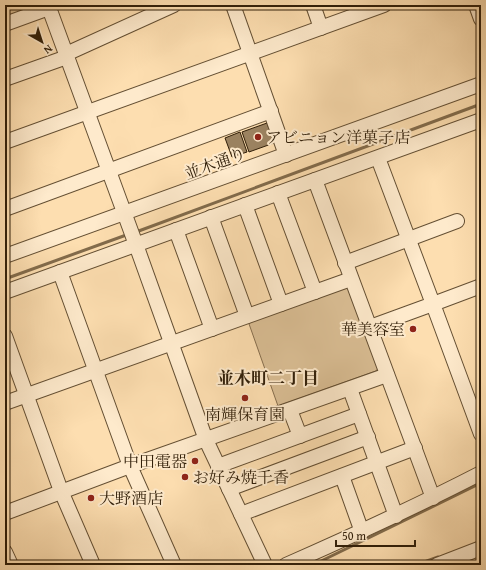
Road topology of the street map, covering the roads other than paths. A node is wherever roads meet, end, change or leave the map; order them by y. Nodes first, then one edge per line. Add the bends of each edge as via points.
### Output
1 (174, 5) edge
2 (233, 5) edge
3 (313, 5) edge
4 (384, 5) edge
5 (476, 5) edge
6 (48, 7) edge
7 (365, 8) edge
8 (481, 19) edge
9 (5, 24) edge
10 (321, 28) junction
11 (251, 53) junction
12 (66, 55) junction
13 (5, 80) edge
14 (481, 84) edge
15 (271, 111) junction
16 (87, 112) junction
17 (481, 120) edge
18 (5, 142) edge
19 (286, 155) junction
20 (378, 158) junction
21 (109, 171) junction
22 (315, 180) junction
23 (278, 193) junction
24 (245, 205) junction
25 (5, 209) edge
26 (211, 217) junction
27 (456, 221) dead end
28 (176, 230) junction
29 (130, 231) junction
30 (409, 240) junction
31 (5, 256) edge
32 (345, 263) junction
33 (60, 272) junction
34 (351, 279) junction
35 (481, 286) edge
36 (5, 292) edge
37 (315, 292) junction
38 (281, 304) junction
39 (433, 304) junction
40 (247, 316) junction
41 (370, 327) junction
42 (212, 329) junction
43 (5, 336) edge
44 (172, 344) junction
45 (95, 371) junction
46 (387, 375) junction
47 (350, 389) junction
48 (26, 396) junction
49 (5, 403) edge
50 (290, 410) junction
51 (359, 414) junction
52 (481, 434) edge
53 (300, 436) junction
54 (368, 437) junction
55 (206, 440) junction
56 (415, 448) junction
57 (377, 462) junction
58 (130, 466) junction
59 (218, 466) junction
60 (481, 473) edge
61 (342, 476) junction
62 (229, 488) junction
63 (61, 491) junction
64 (433, 498) junction
65 (5, 513) edge
66 (241, 514) junction
67 (396, 516) junction
68 (362, 532) junction
69 (481, 548) edge
70 (5, 552) edge
71 (11, 565) edge
72 (93, 565) edge
73 (174, 565) edge
74 (265, 565) edge
75 (286, 565) edge
76 (437, 565) edge

1 - 12 street
2 - 11 street
3 - 10 street
4 - 7 street
5 - 8 street
6 - 9 street
6 - 12 street
7 - 10 street
10 - 11 street
11 - 15 street
11 - 16 street
12 - 13 street
12 - 16 street
14 - 19 street, 並木通り
15 - 19 street
15 - 21 street
16 - 18 street
16 - 21 street
17 - 20 street
19 - 29 street, 並木通り
20 - 22 street
20 - 30 street
21 - 25 street
21 - 29 street
22 - 23 street
22 - 32 street
23 - 24 street
23 - 37 street
24 - 26 street
24 - 38 street
26 - 28 street
26 - 40 street
27 - 30 street
28 - 29 street
28 - 42 street
29 - 31 street, 並木通り
29 - 33 street
29 - 44 street
30 - 32 street
30 - 39 street
32 - 34 street
33 - 36 street
33 - 45 street
34 - 37 street
34 - 41 street
35 - 39 street
37 - 38 street
38 - 40 street
39 - 41 street
39 - 52 street
40 - 42 street
41 - 46 street
42 - 44 street
43 - 48 street
44 - 45 street
44 - 55 street
45 - 48 street
45 - 58 street
46 - 47 street
46 - 56 street
47 - 50 street
47 - 51 street
48 - 49 street
48 - 63 street
50 - 53 street
50 - 55 street
51 - 53 street
51 - 54 street
53 - 59 street
54 - 57 street
54 - 62 street
55 - 58 street
55 - 59 street
56 - 57 street
56 - 64 street
57 - 61 street
57 - 67 street
58 - 63 street
58 - 73 street
59 - 62 street
60 - 64 street
61 - 66 street
61 - 68 street
62 - 66 street
63 - 65 street
63 - 72 street
64 - 67 street
66 - 74 street
67 - 68 street
68 - 75 street
69 - 76 street
70 - 71 street

